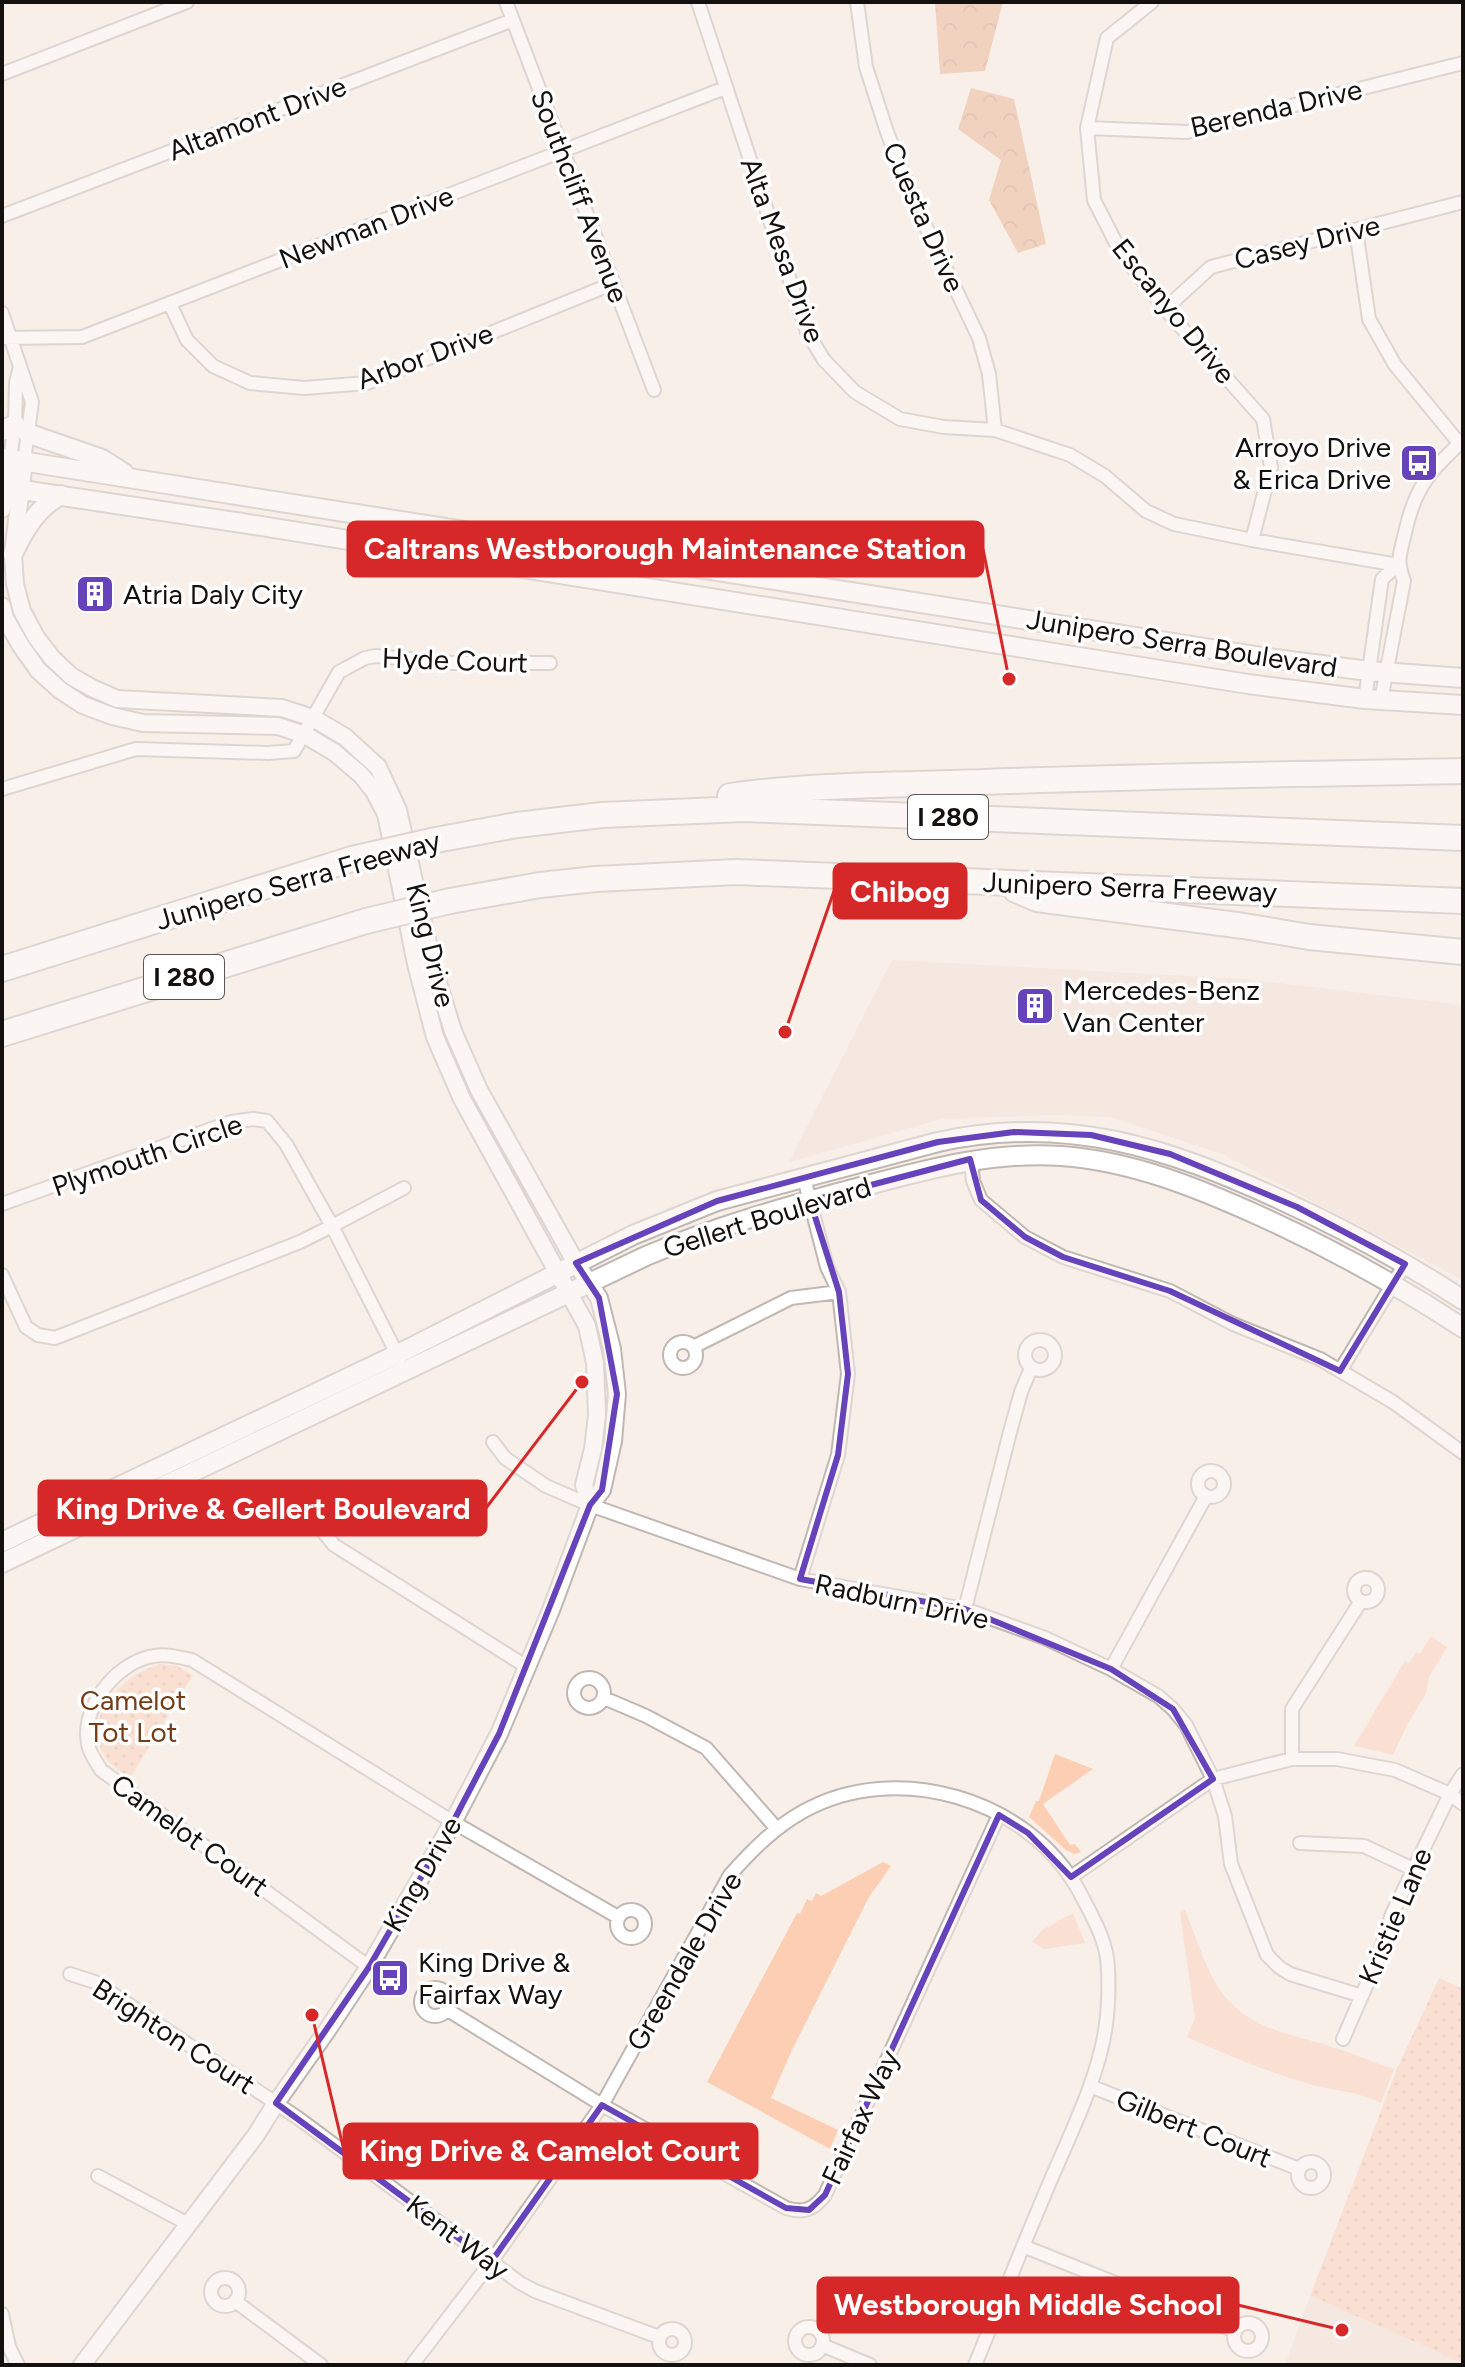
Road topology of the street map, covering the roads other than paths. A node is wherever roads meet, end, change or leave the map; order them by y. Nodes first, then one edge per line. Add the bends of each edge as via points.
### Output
1 (187, 2) edge
2 (506, 2) edge
3 (698, 2) edge
4 (857, 2) edge
5 (1152, 2) edge
6 (513, 20) junction
7 (1463, 63) edge
8 (2, 74) edge
9 (725, 88) junction
10 (1087, 128) junction
11 (563, 150) junction
12 (1463, 202) edge
13 (2, 216) edge
14 (1356, 230) junction
15 (614, 283) junction
16 (170, 304) junction
17 (1165, 309) junction
18 (2, 313) edge
19 (6, 339) edge
20 (654, 390) dead end
21 (15, 429) edge
22 (995, 430) junction
23 (1461, 441) edge
24 (12, 459) edge
25 (133, 478) junction
26 (10, 488) edge
27 (61, 495) junction
28 (2, 509) edge
29 (1252, 540) junction
30 (13, 554) junction
31 (1398, 565) junction
32 (2, 606) edge
33 (550, 663) dead end
34 (1377, 671) junction
35 (1463, 678) edge
36 (1373, 699) junction
37 (1463, 705) edge
38 (313, 718) junction
39 (305, 735) junction
40 (1463, 771) edge
41 (2, 789) edge
42 (547, 821) junction
43 (1463, 838) edge
44 (995, 881) junction
45 (1463, 901) edge
46 (1463, 952) edge
47 (2, 969) edge
48 (2, 1034) edge
49 (971, 1160) junction
50 (804, 1178) junction
51 (404, 1188) dead end
52 (810, 1201) junction
53 (2, 1204) edge
54 (332, 1226) junction
55 (576, 1263) junction
56 (1405, 1264) junction
57 (558, 1274) junction
58 (2, 1275) edge
59 (590, 1284) junction
60 (1392, 1284) junction
61 (569, 1292) junction
62 (839, 1292) junction
63 (1463, 1300) edge
64 (1463, 1328) edge
65 (693, 1347) dead end
66 (402, 1362) junction
67 (1031, 1368) dead end
68 (1340, 1371) junction
69 (493, 1442) dead end
70 (1463, 1453) edge
71 (1206, 1496) dead end
72 (590, 1505) junction
73 (320, 1528) dead end
74 (2, 1542) edge
75 (2, 1563) edge
76 (800, 1579) junction
77 (1361, 1601) dead end
78 (965, 1609) junction
79 (527, 1667) junction
80 (1111, 1669) junction
81 (604, 1698) dead end
82 (1292, 1759) junction
83 (1463, 1774) edge
84 (1213, 1779) junction
85 (1450, 1794) junction
86 (1463, 1804) edge
87 (999, 1815) junction
88 (453, 1822) junction
89 (777, 1829) junction
90 (1300, 1843) dead end
91 (1413, 1869) junction
92 (1071, 1877) junction
93 (618, 1917) dead end
94 (369, 1967) junction
95 (70, 1974) dead end
96 (1362, 1996) junction
97 (446, 2009) dead end
98 (1343, 2039) dead end
99 (1090, 2086) junction
100 (276, 2103) junction
101 (602, 2105) junction
102 (1299, 2169) dead end
103 (98, 2176) dead end
104 (188, 2224) junction
105 (1023, 2246) junction
106 (491, 2262) junction
107 (235, 2301) dead end
108 (2, 2314) edge
109 (1235, 2331) dead end
110 (659, 2337) dead end
111 (822, 2345) dead end
112 (18, 2365) edge
113 (82, 2365) edge
114 (321, 2365) edge
115 (412, 2365) edge
116 (870, 2365) edge
117 (975, 2365) edge

1 - 8 street
2 - 6 street, Southcliff Avenue
3 - 9 street, Alta Mesa Drive
4 - 22 street, Cuesta Drive via 866,67 887,132 979,338
5 - 10 street, Escanyo Drive via 1107,38
6 - 11 street, Southcliff Avenue
6 - 13 street, Altamont Drive
7 - 10 street, Berenda Drive via 1187,132
9 - 11 street, Newman Drive
9 - 22 street, Alta Mesa Drive via 807,332 824,360 855,392 900,419
10 - 17 street, Escanyo Drive via 1094,200 1120,251
11 - 15 street, Southcliff Avenue
11 - 16 street, Newman Drive
12 - 14 street, Casey Drive
14 - 17 street, Casey Drive via 1211,267
14 - 23 street via 1369,319 1395,365
15 - 16 street, Arbor Drive via 367,383 304,388 250,383 213,366 187,340
15 - 20 street, Southcliff Avenue
16 - 19 street, Newman Drive via 82,337
17 - 29 street, Escanyo Drive via 1263,419 1271,467
18 - 19 street, King Drive
19 - 21 street, King Drive via 32,402
21 - 24 street, King Drive
21 - 25 main road via 102,459
22 - 29 street, Alta Mesa Drive via 1070,455 1146,511 1174,524
23 - 31 street via 1419,489
24 - 25 main road, Junipero Serra Boulevard
24 - 26 street, King Drive
25 - 34 main road, Junipero Serra Boulevard via 1194,647
26 - 27 main road, Junipero Serra Boulevard
26 - 28 street, King Drive
26 - 30 street, King Drive
27 - 30 main road via 34,518
27 - 36 main road, Junipero Serra Boulevard via 1248,684
29 - 31 street, Alta Mesa Drive
30 - 38 street, King Drive via 22,611 36,637 71,676 92,688 117,699 282,708
31 - 34 street via 1404,581
31 - 34 street via 1382,579
32 - 39 street, King Drive via 38,670 83,705 143,723 278,726
33 - 38 street, Hyde Court via 365,658 339,672
34 - 35 main road, Junipero Serra Boulevard
34 - 36 street
36 - 37 main road, Junipero Serra Boulevard
38 - 39 street, Hyde Court
38 - 55 street, King Drive via 345,737 378,767 398,810 453,1031 479,1090
39 - 41 street via 294,751 136,749
39 - 57 street, King Drive via 361,775 386,814 435,1037 462,1099
40 - 42 highway via 797,790
42 - 43 highway, Junipero Serra Freeway / I 280 via 771,809
42 - 47 highway, Junipero Serra Freeway / I 280, bridge via 352,859
44 - 45 highway, Junipero Serra Freeway / I 280
44 - 46 highway via 1037,899 1301,936
44 - 48 highway, Junipero Serra Freeway / I 280, bridge via 764,872 568,882 366,921
49 - 52 main road, Gellert Boulevard
49 - 60 main road, Gellert Boulevard via 1059,1156 1148,1172 1286,1228
49 - 68 street via 981,1200 1025,1237 1063,1257 1170,1291
50 - 52 street
50 - 55 main road, Gellert Boulevard via 717,1201
50 - 56 main road, Gellert Boulevard via 984,1134 1091,1135 1156,1149 1234,1179
51 - 54 street
52 - 59 main road, Gellert Boulevard via 684,1240
52 - 62 street
53 - 54 street, Plymouth Circle via 231,1122 253,1119 267,1121 286,1144
54 - 58 street via 55,1338 26,1327
54 - 66 street, Plymouth Circle
55 - 57 main road, Gellert Boulevard
55 - 59 street, King Drive
56 - 60 street
56 - 63 main road, Gellert Boulevard
57 - 61 street, King Drive
57 - 66 main road, Gellert Boulevard
59 - 61 main road, Gellert Boulevard
59 - 72 street, King Drive via 599,1298 612,1349 617,1394 602,1490
60 - 64 main road, Gellert Boulevard
60 - 68 street
61 - 66 main road, Gellert Boulevard
61 - 72 street, King Drive via 587,1326 595,1363 597,1415 584,1485
62 - 65 street via 791,1298
62 - 76 street via 848,1374 838,1455
66 - 74 main road, Gellert Boulevard
66 - 75 main road, Gellert Boulevard
67 - 78 street
68 - 70 street
69 - 72 street, Radburn Drive via 505,1458 546,1486
71 - 80 street
72 - 76 street, Radburn Drive
72 - 79 street, King Drive
73 - 79 street via 334,1545
76 - 78 street, Radburn Drive
77 - 82 street via 1292,1709
78 - 80 street, Radburn Drive
79 - 88 street, King Drive
80 - 84 street, Radburn Drive via 1173,1709
81 - 89 street via 706,1748
82 - 84 street
82 - 85 street via 1337,1759 1395,1770
83 - 85 street, Kristie Lane
84 - 92 street
84 - 96 street, Radburn Drive via 1225,1816 1231,1864 1267,1955 1290,1974
85 - 86 street
85 - 91 street, Kristie Lane
87 - 89 street, Greendale Drive via 953,1795 868,1790 805,1810
87 - 92 street, Greendale Drive via 1028,1833
87 - 101 street, Fairfax Way via 818,2204 797,2212 786,2208
88 - 93 street, Camelot Court
88 - 94 street, King Drive
88 - 94 street, Camelot Court via 192,1660 147,1657 98,1693 87,1723 88,1748 101,1770
89 - 101 street, Greendale Drive via 730,1875
90 - 91 street via 1364,1846
91 - 96 street, Kristie Lane
92 - 99 street, Greendale Drive via 1099,1928 1108,1967 1105,2032
94 - 100 street, King Drive
95 - 100 street, Brighton Court via 95,1982
96 - 98 street, Kristie Lane
97 - 101 street, Fairfax Way
99 - 102 street, Gilbert Court
99 - 105 street, Greendale Drive
100 - 104 street, King Drive
100 - 106 street, Kent Way
101 - 106 street, Greendale Drive
103 - 104 street
104 - 113 street, King Drive
105 - 109 street
105 - 117 street, Greendale Drive
106 - 110 street, Kent Way via 535,2291
106 - 115 street, Greendale Drive
107 - 114 street
108 - 112 street
111 - 116 street

